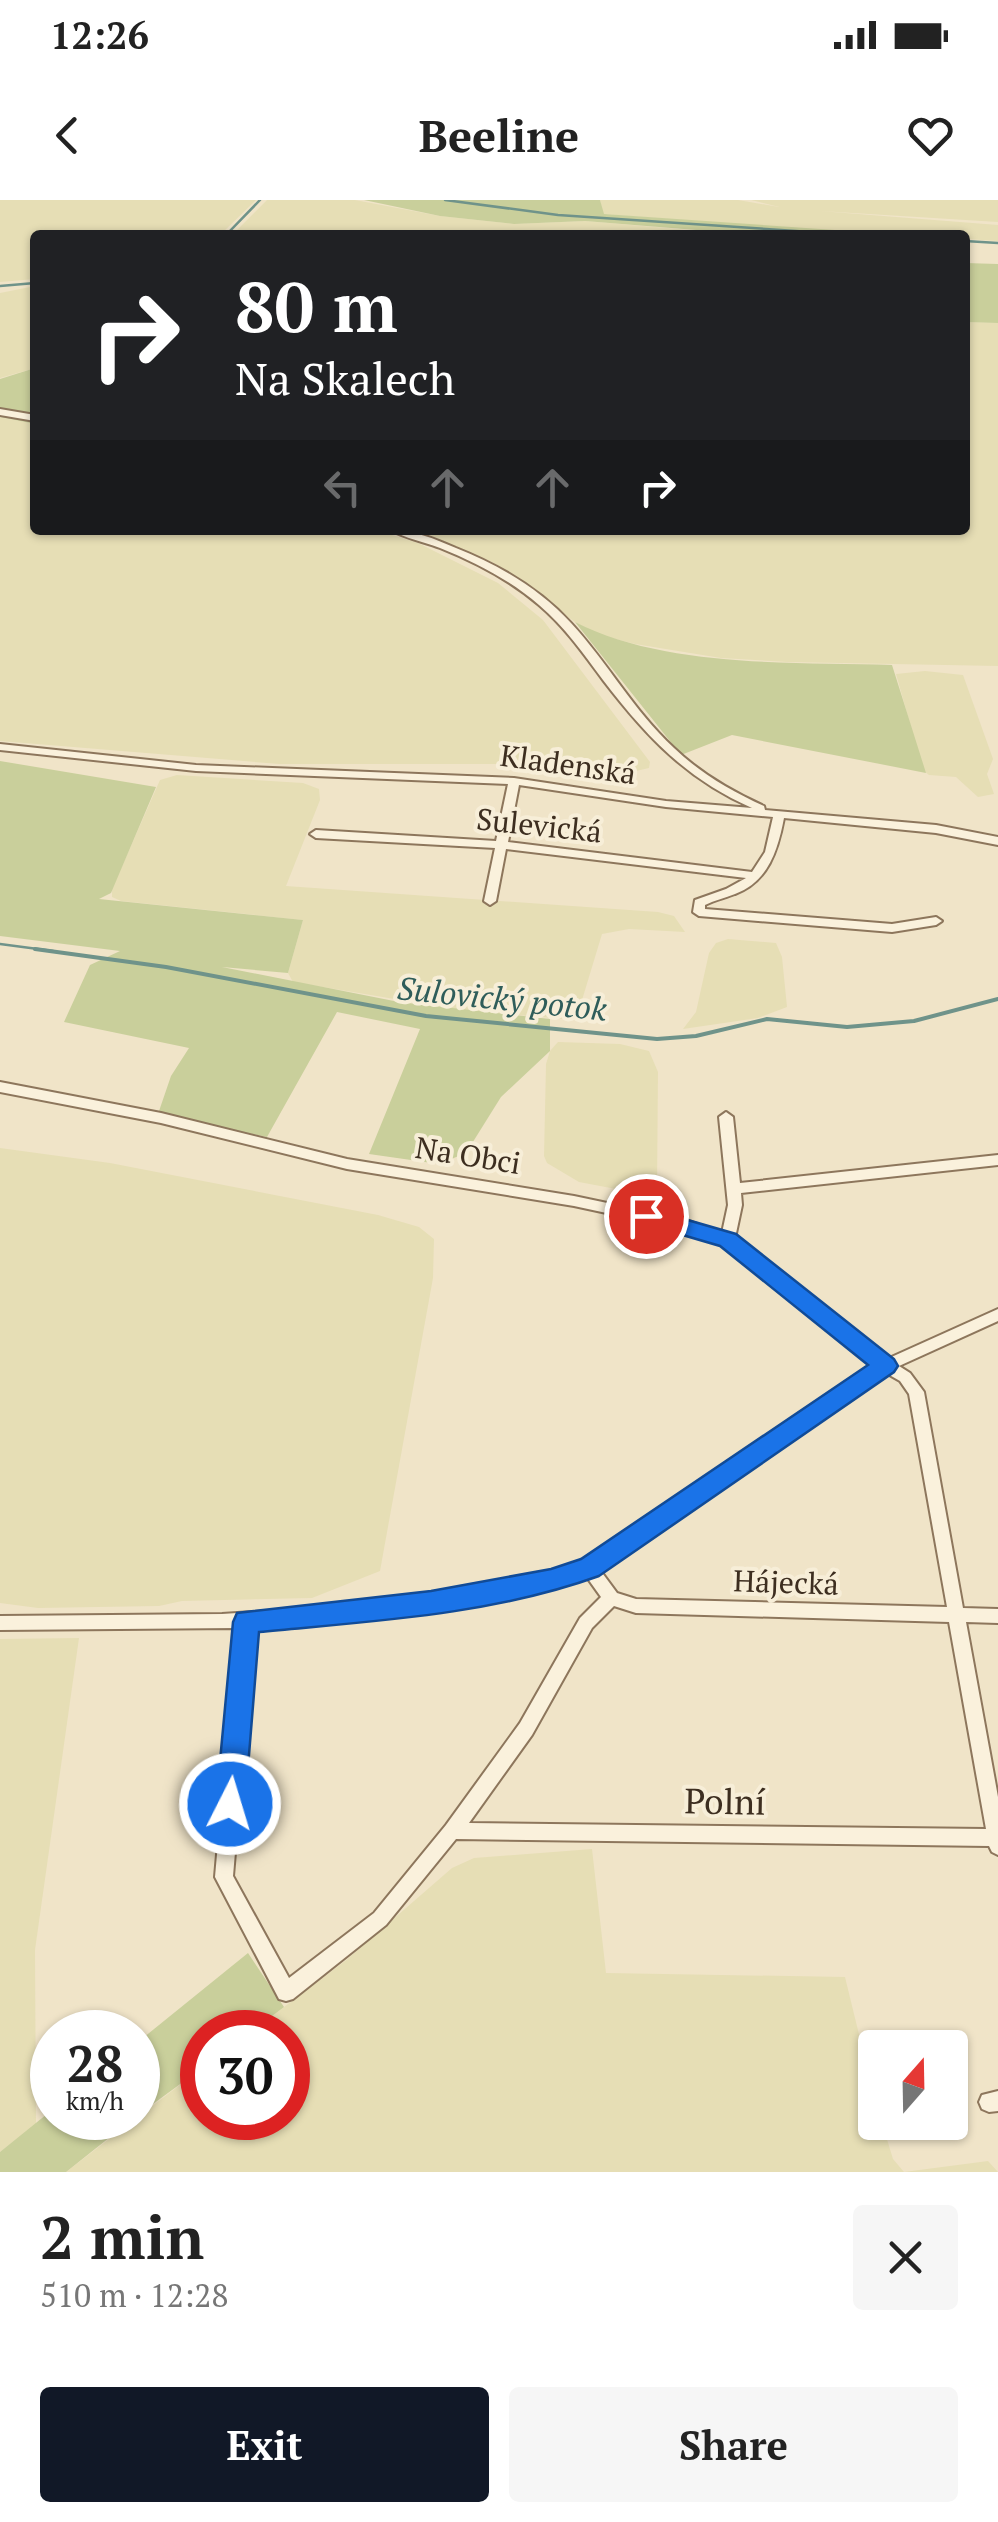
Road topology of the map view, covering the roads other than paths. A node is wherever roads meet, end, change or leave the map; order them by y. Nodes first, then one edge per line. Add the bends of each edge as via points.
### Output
1 (0, 412) edge
2 (30, 417) edge
3 (409, 535) edge
4 (0, 747) edge
5 (514, 781) junction
6 (779, 816) junction
7 (316, 834) dead end
8 (998, 841) edge
9 (501, 844) junction
10 (756, 876) junction
11 (490, 902) dead end
12 (936, 921) dead end
13 (0, 1087) edge
14 (726, 1118) dead end
15 (998, 1160) edge
16 (734, 1188) junction
17 (728, 1240) junction
18 (998, 1315) edge
19 (886, 1366) junction
20 (590, 1568) junction
21 (612, 1598) junction
22 (955, 1615) junction
23 (998, 1616) edge
24 (246, 1622) junction
25 (0, 1623) edge
26 (452, 1831) junction
27 (997, 1841) edge

1 - 2 street
3 - 6 street, Kladenská via 528,589 560,617 680,764 727,795
4 - 5 street, Kladenská via 196,768
5 - 6 street, Kladenská
5 - 9 street
6 - 8 street, Kladenská
6 - 10 street via 772,850
7 - 9 street, Sulevická
9 - 10 street, Sulevická
9 - 11 street
10 - 12 street via 705,899 700,912 892,928
13 - 17 street, Na Obci via 347,1164 628,1212
14 - 16 street
15 - 16 street
16 - 17 street
17 - 19 street, Na Obci
18 - 19 street
19 - 20 street
19 - 22 street, Na Obci via 916,1392
20 - 21 street
20 - 24 street via 431,1603
21 - 22 street, Hájecká via 636,1606
21 - 26 street via 586,1623 526,1729
22 - 23 street, Hájecká
22 - 27 street, Na Obci
24 - 25 street
24 - 26 street via 224,1877 286,1992 380,1919
26 - 27 street, Polní

